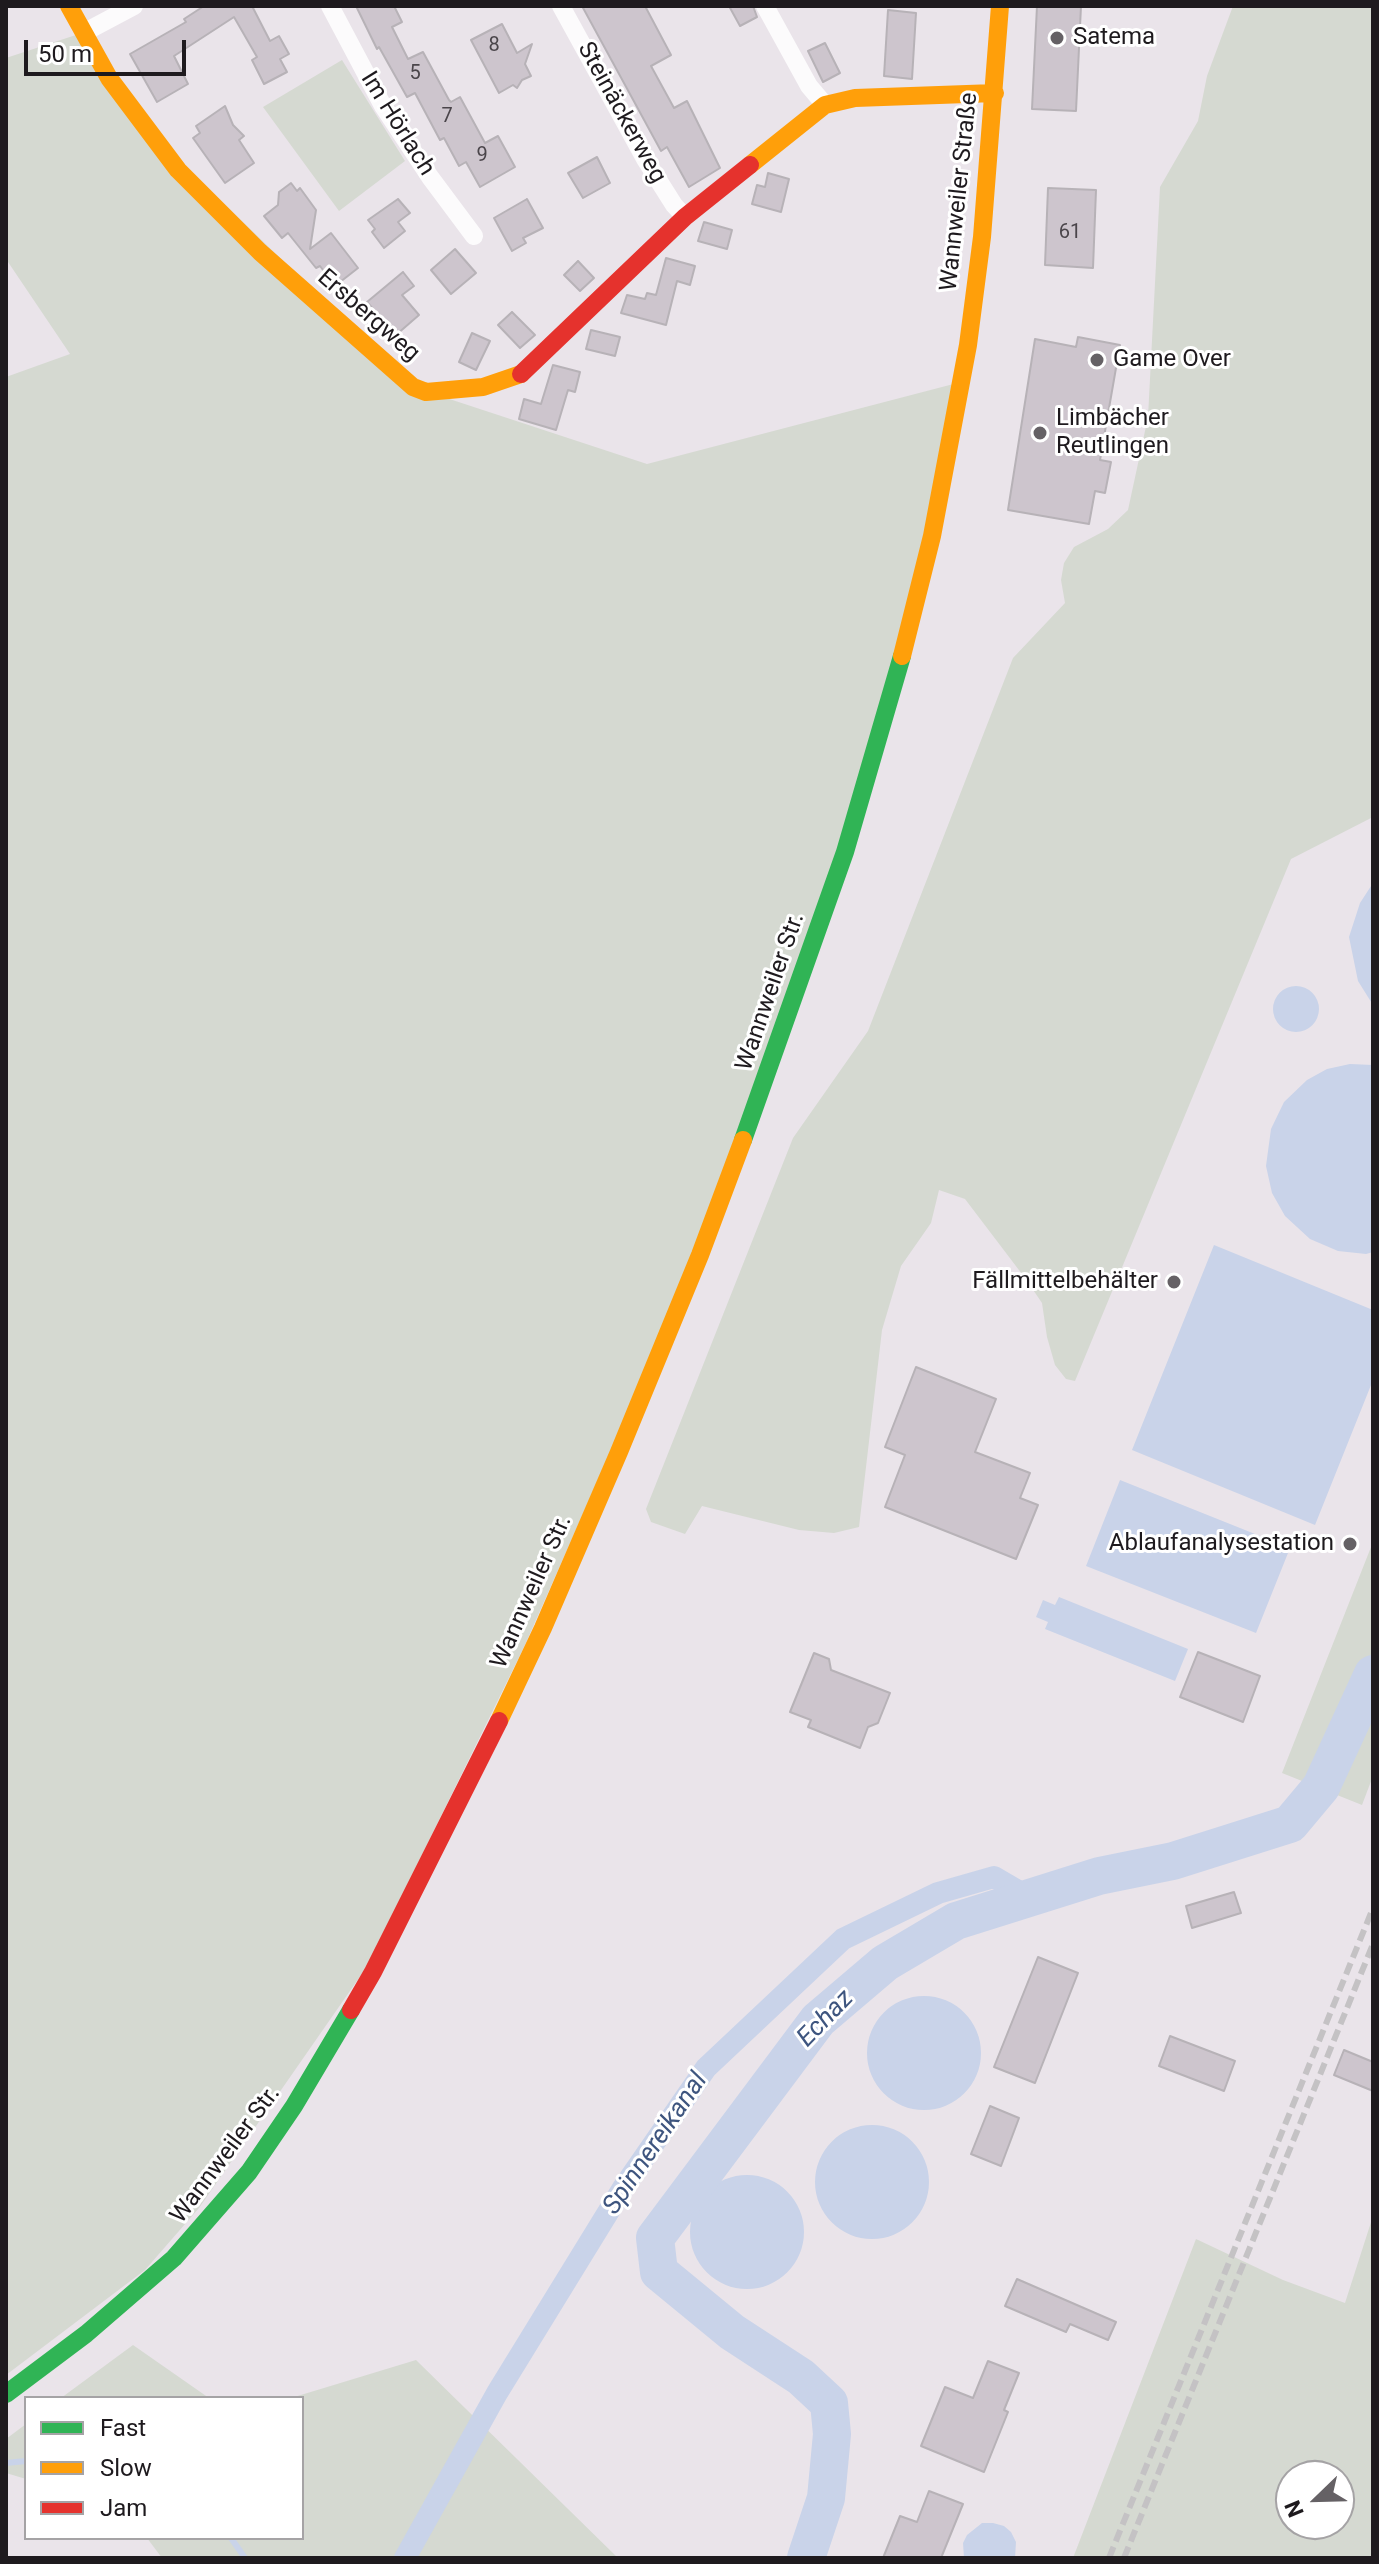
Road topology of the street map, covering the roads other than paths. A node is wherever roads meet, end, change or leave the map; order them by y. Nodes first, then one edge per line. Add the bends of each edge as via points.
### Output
1 (69, 6) edge
2 (134, 6) edge
3 (330, 6) edge
4 (561, 6) edge
5 (765, 6) edge
6 (1000, 6) edge
7 (85, 32) junction
8 (995, 93) junction
9 (825, 105) junction
10 (685, 217) junction
11 (474, 236) dead end
12 (894, 686) joint
13 (6, 2394) edge

1 - 7 main road
2 - 7 street
3 - 11 street, Im Hörlach via 383,106
4 - 10 street, Steinäckerweg via 645,159
5 - 9 street
6 - 8 main road, Wannweiler Straße
7 - 10 main road, Ersbergweg via 109,78 197,190 398,374 426,392 483,387 520,375
8 - 9 main road, Ersbergweg via 855,98
8 - 12 main road, Wannweiler Straße via 961,383 932,536
9 - 10 main road, Ersbergweg
12 - 13 main road, Wannweiler Str. via 845,852 700,1255 571,1565 391,1939 294,2106 208,2221 145,2285

